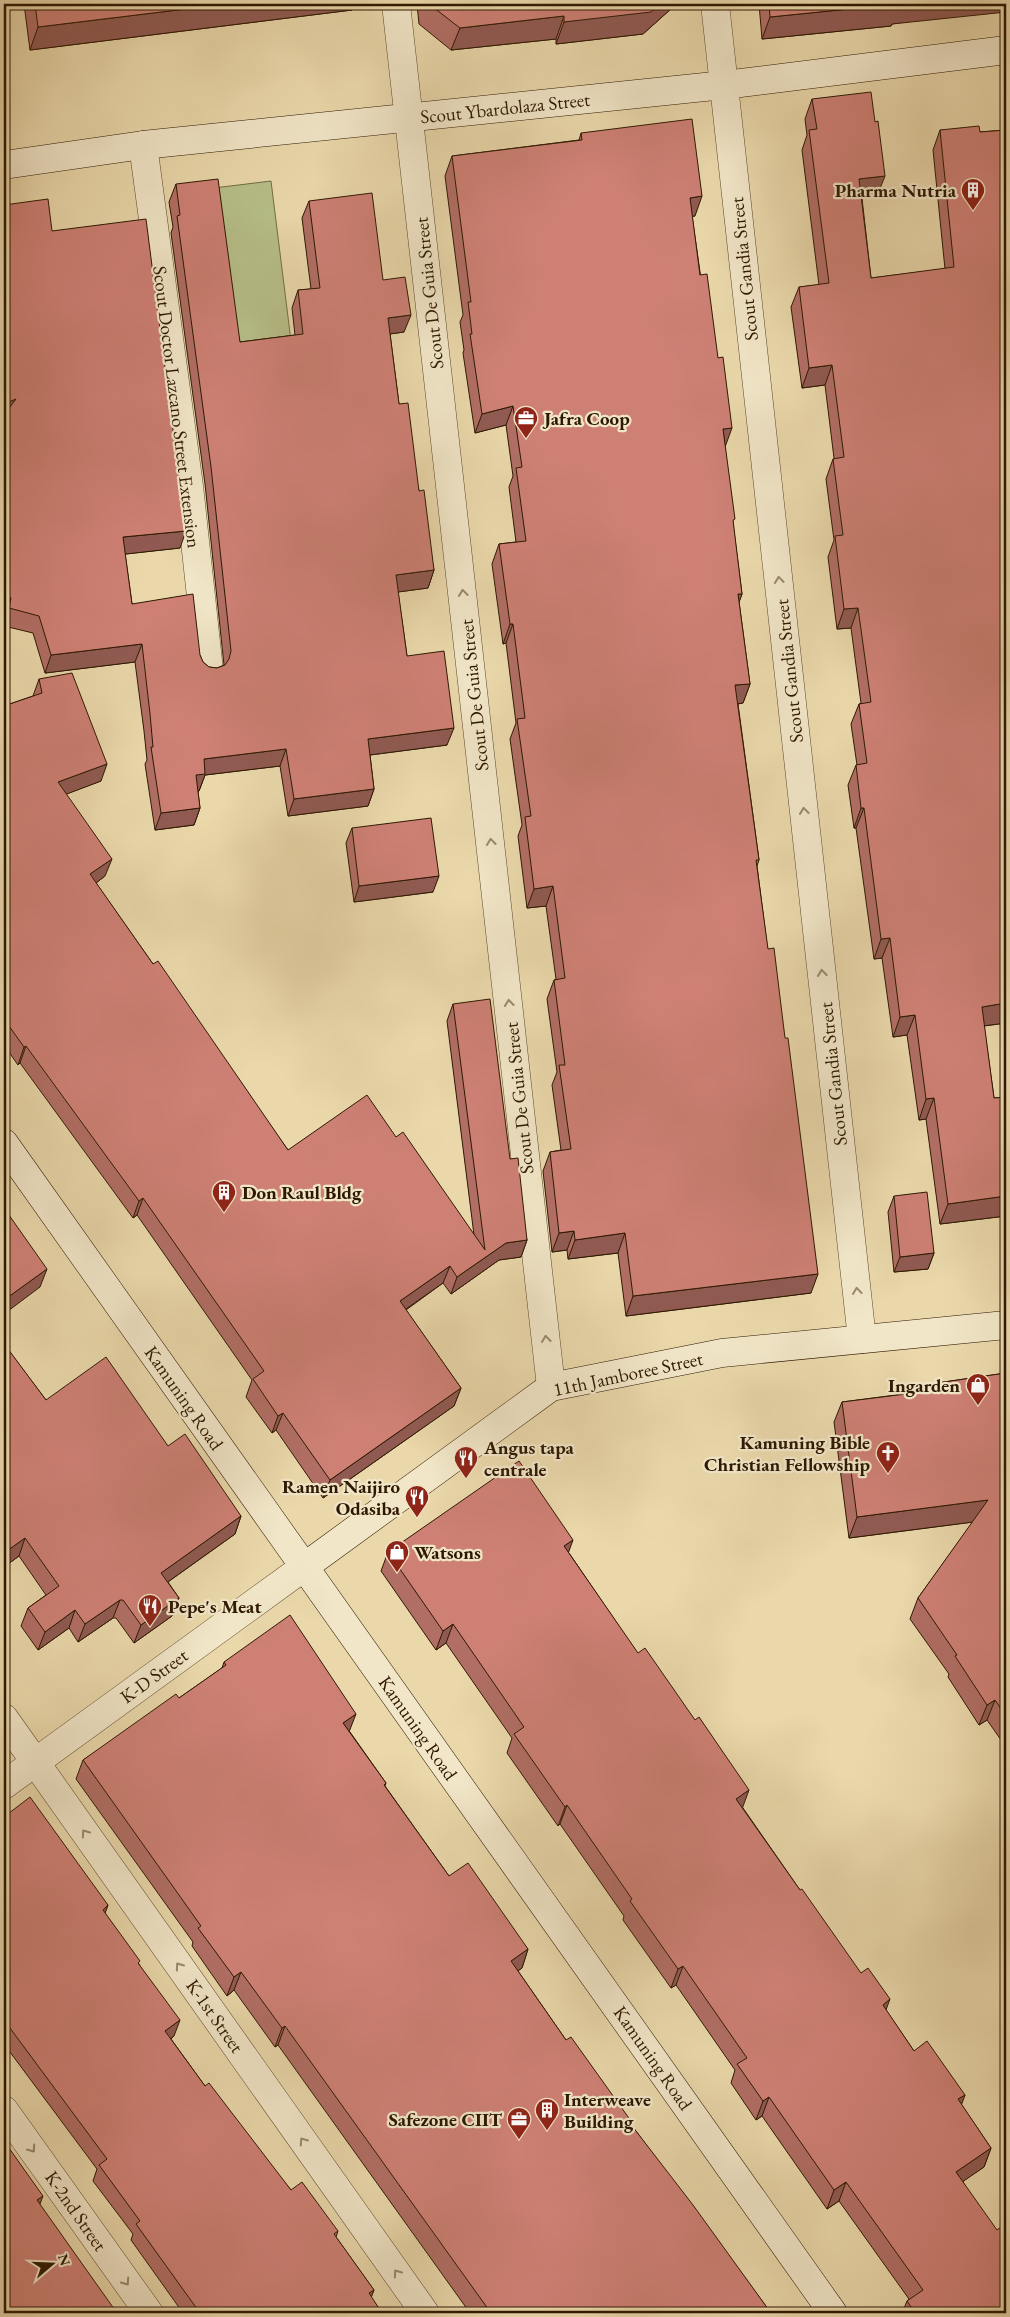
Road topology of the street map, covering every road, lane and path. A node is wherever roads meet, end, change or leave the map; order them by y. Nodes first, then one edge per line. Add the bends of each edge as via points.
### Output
1 (396, 4) edge
2 (715, 4) edge
3 (1006, 50) edge
4 (724, 85) junction
5 (410, 118) junction
6 (143, 145) junction
7 (4, 166) edge
8 (209, 670) edge
9 (4, 1143) edge
10 (1006, 1325) edge
11 (862, 1339) junction
12 (551, 1387) junction
13 (304, 1567) junction
14 (4, 1718) edge
15 (35, 1763) junction
16 (4, 1785) edge
17 (4, 2110) edge
18 (149, 2313) edge
19 (425, 2313) edge
20 (833, 2313) edge

1 - 5 street, Scout De Guia Street
2 - 4 street, Scout Gandia Street
3 - 4 street, Scout Ybardolaza Street
4 - 5 street, Scout Ybardolaza Street
11 -> 4 street, Scout Gandia Street
5 - 6 street, Scout Ybardolaza Street
12 -> 5 street, Scout De Guia Street
6 - 7 street, Scout Ybardolaza Street
6 - 8 street, Scout Doctor Lazcano Street Extension
9 - 13 street, Kamuning Road
10 - 11 street, 11th Jamboree Street
11 - 12 street, 11th Jamboree Street via 722,1353
12 - 13 street, 11th Jamboree Street
13 - 15 street, K-D Street
13 - 20 street, Kamuning Road
14 - 15 street, K-1st Street
15 - 16 street, K-D Street
19 -> 15 street, K-1st Street
17 -> 18 street, K-2nd Street

